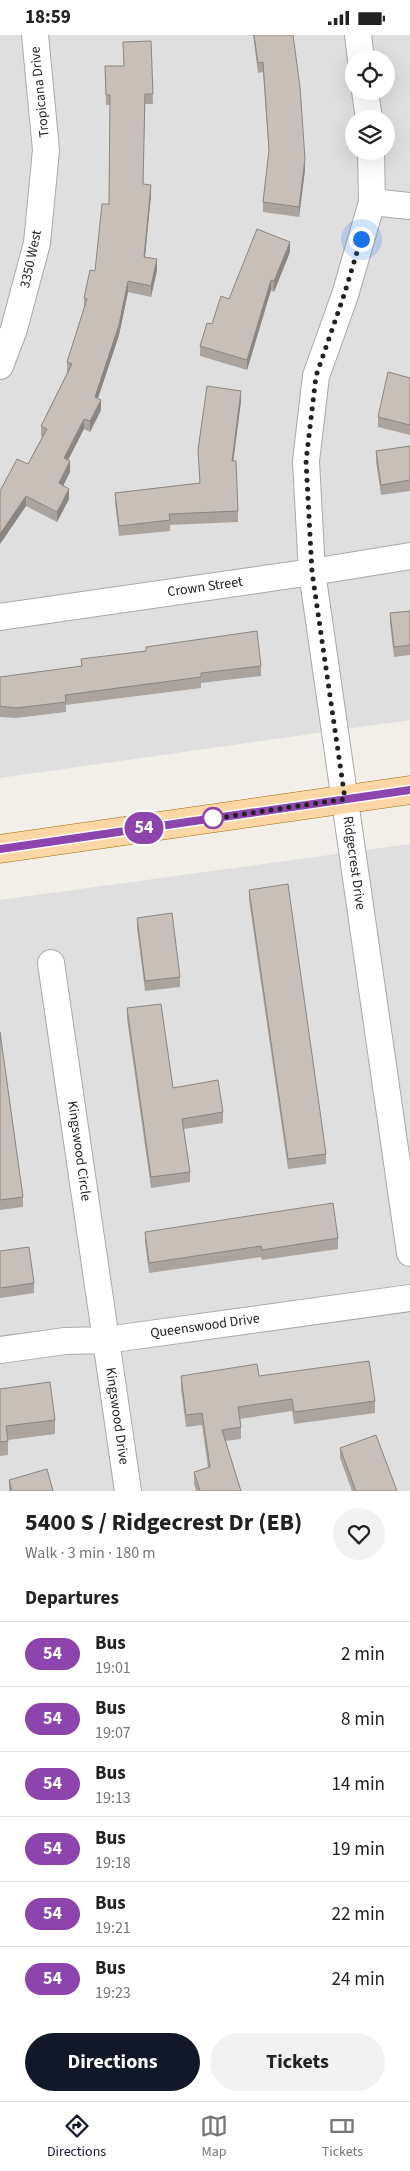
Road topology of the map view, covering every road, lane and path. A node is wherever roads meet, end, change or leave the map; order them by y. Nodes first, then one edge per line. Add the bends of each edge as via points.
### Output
1 (35, 35) edge
2 (358, 35) edge
3 (360, 50) edge
4 (46, 150) joint
5 (371, 160) edge
6 (372, 202) junction
7 (410, 206) edge
8 (0, 366) edge
9 (410, 556) edge
10 (312, 572) junction
11 (0, 617) edge
12 (410, 790) edge
13 (345, 799) junction
14 (0, 849) edge
15 (51, 963) dead end
16 (410, 1253) edge
17 (410, 1298) edge
18 (106, 1340) junction
19 (0, 1351) edge
20 (128, 1491) edge

1 - 4 street, Tropicana Drive
2 - 3 street
4 - 8 street, 3350 West via 37,243 14,329
5 - 6 street, Ridgecrest Drive
6 - 7 street
6 - 10 street, Ridgecrest Drive via 316,376 306,461
9 - 10 street, Crown Street
10 - 11 street, Crown Street
10 - 13 street, Ridgecrest Drive
12 - 13 main road
13 - 14 main road
13 - 16 street, Ridgecrest Drive
15 - 18 street, Kingswood Circle
17 - 18 street, Queenswood Drive
18 - 19 street, Queenswood Drive via 65,1341
18 - 20 street, Kingswood Drive

